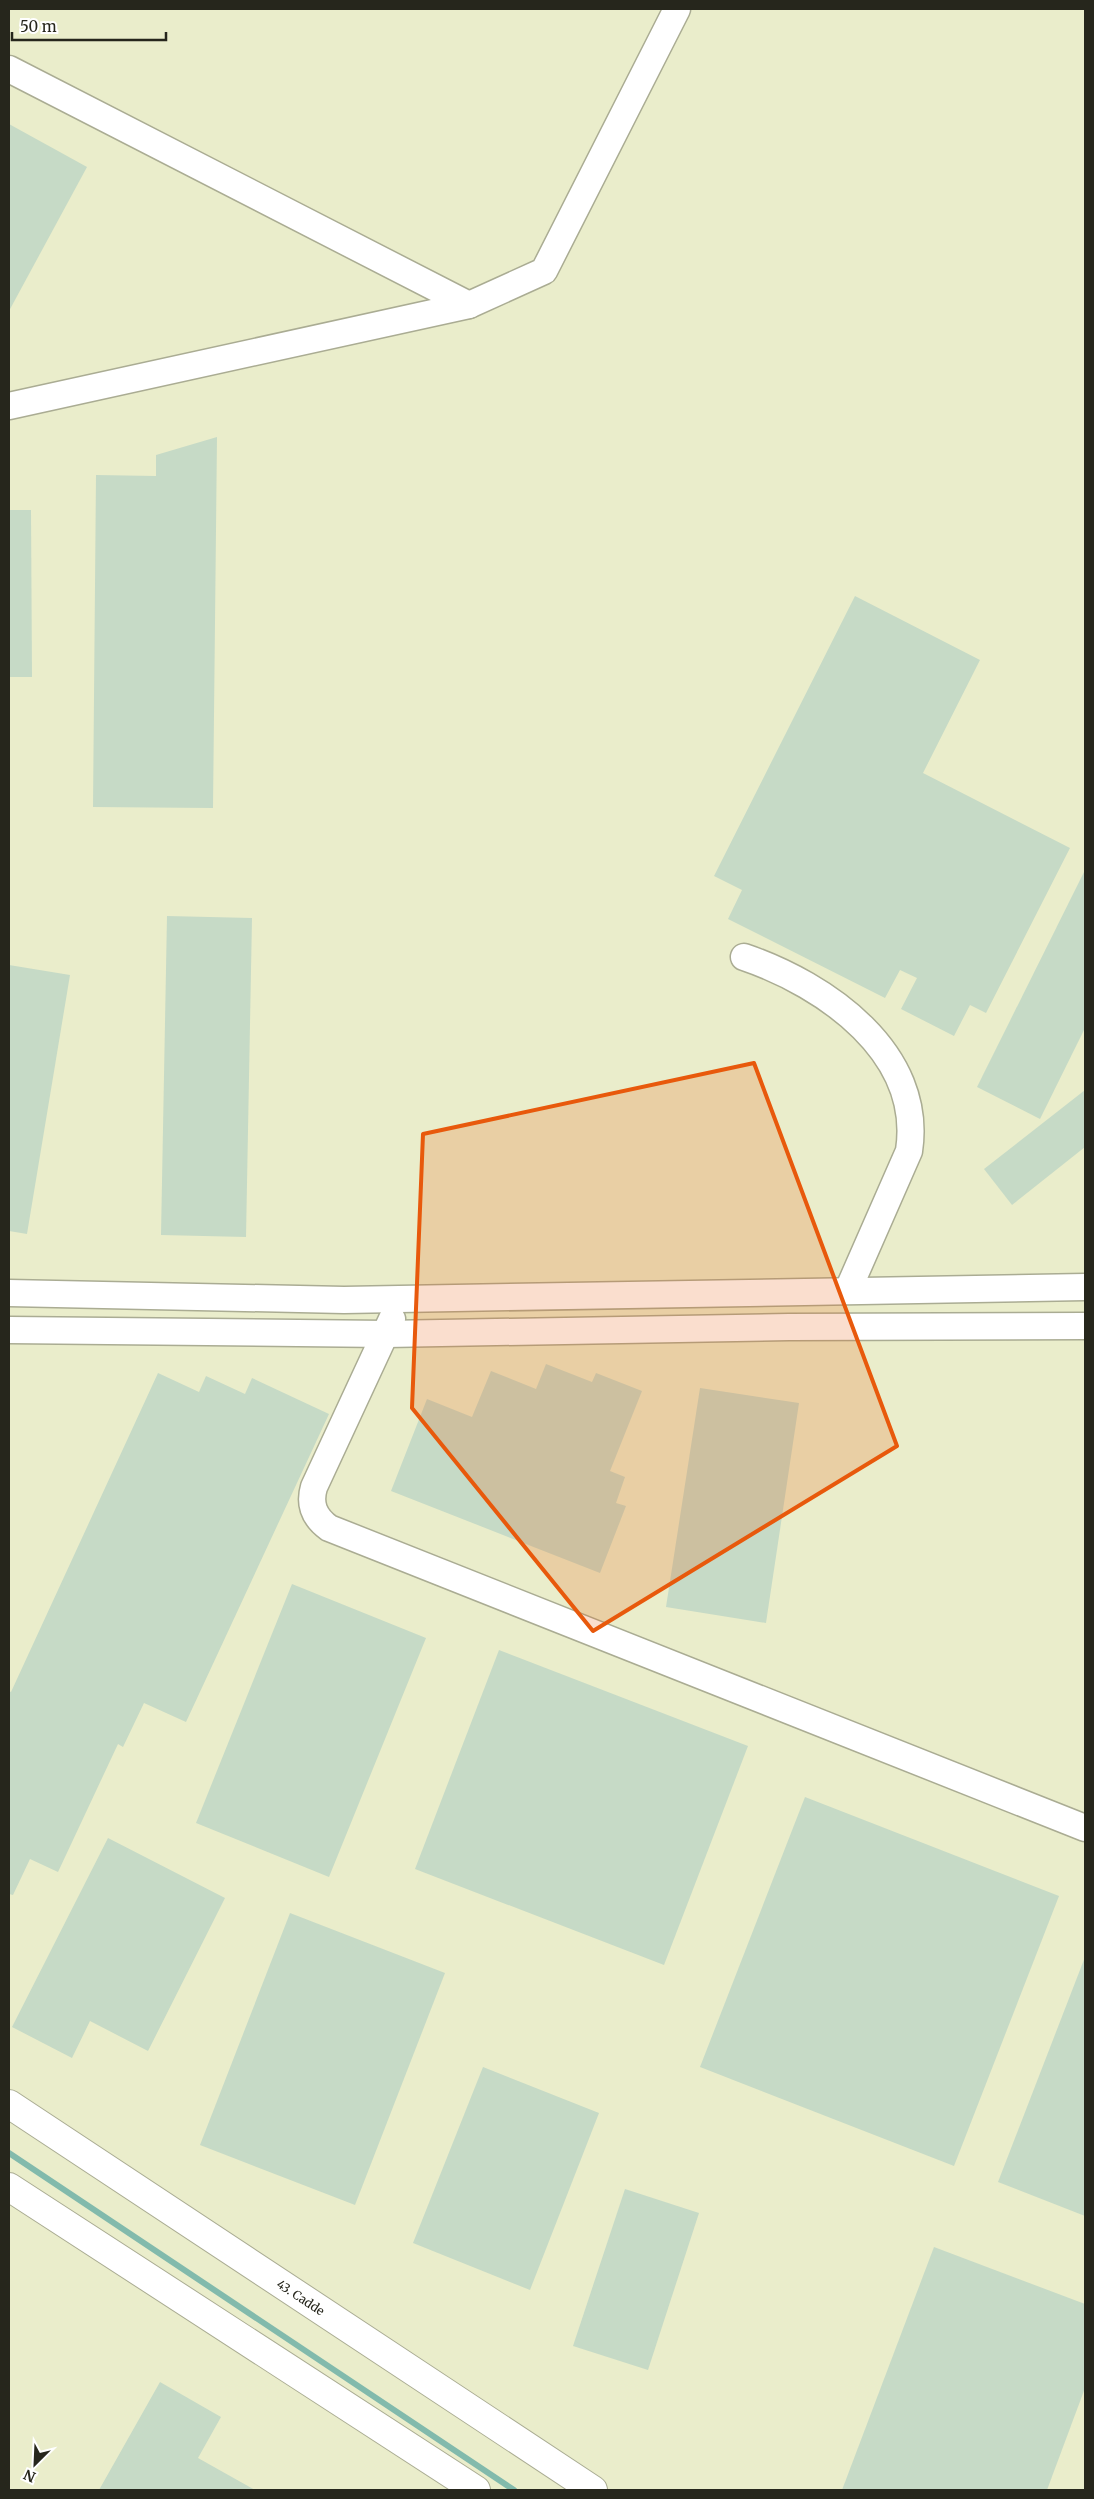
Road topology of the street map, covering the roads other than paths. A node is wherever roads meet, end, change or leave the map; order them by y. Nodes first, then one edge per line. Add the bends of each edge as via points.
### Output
1 (677, 9) edge
2 (9, 69) edge
3 (469, 305) junction
4 (9, 406) edge
5 (744, 958) dead end
6 (1085, 1287) edge
7 (848, 1290) junction
8 (9, 1293) edge
9 (398, 1299) junction
10 (1085, 1326) edge
11 (9, 1330) edge
12 (386, 1334) junction
13 (1085, 1828) edge
14 (9, 2104) edge
15 (9, 2186) edge
16 (476, 2490) edge
17 (593, 2490) edge

1 - 3 street via 544,270
2 - 3 street
3 - 4 street
5 - 7 street via 795,977 841,1008 880,1049 897,1073 908,1100 912,1134 909,1151
6 - 7 street
7 - 9 street
8 - 9 street
9 - 12 street
10 - 12 street
11 - 12 street
12 - 13 street via 312,1494 316,1517 328,1528
14 - 17 main road, 43. Cadde
15 - 16 main road

